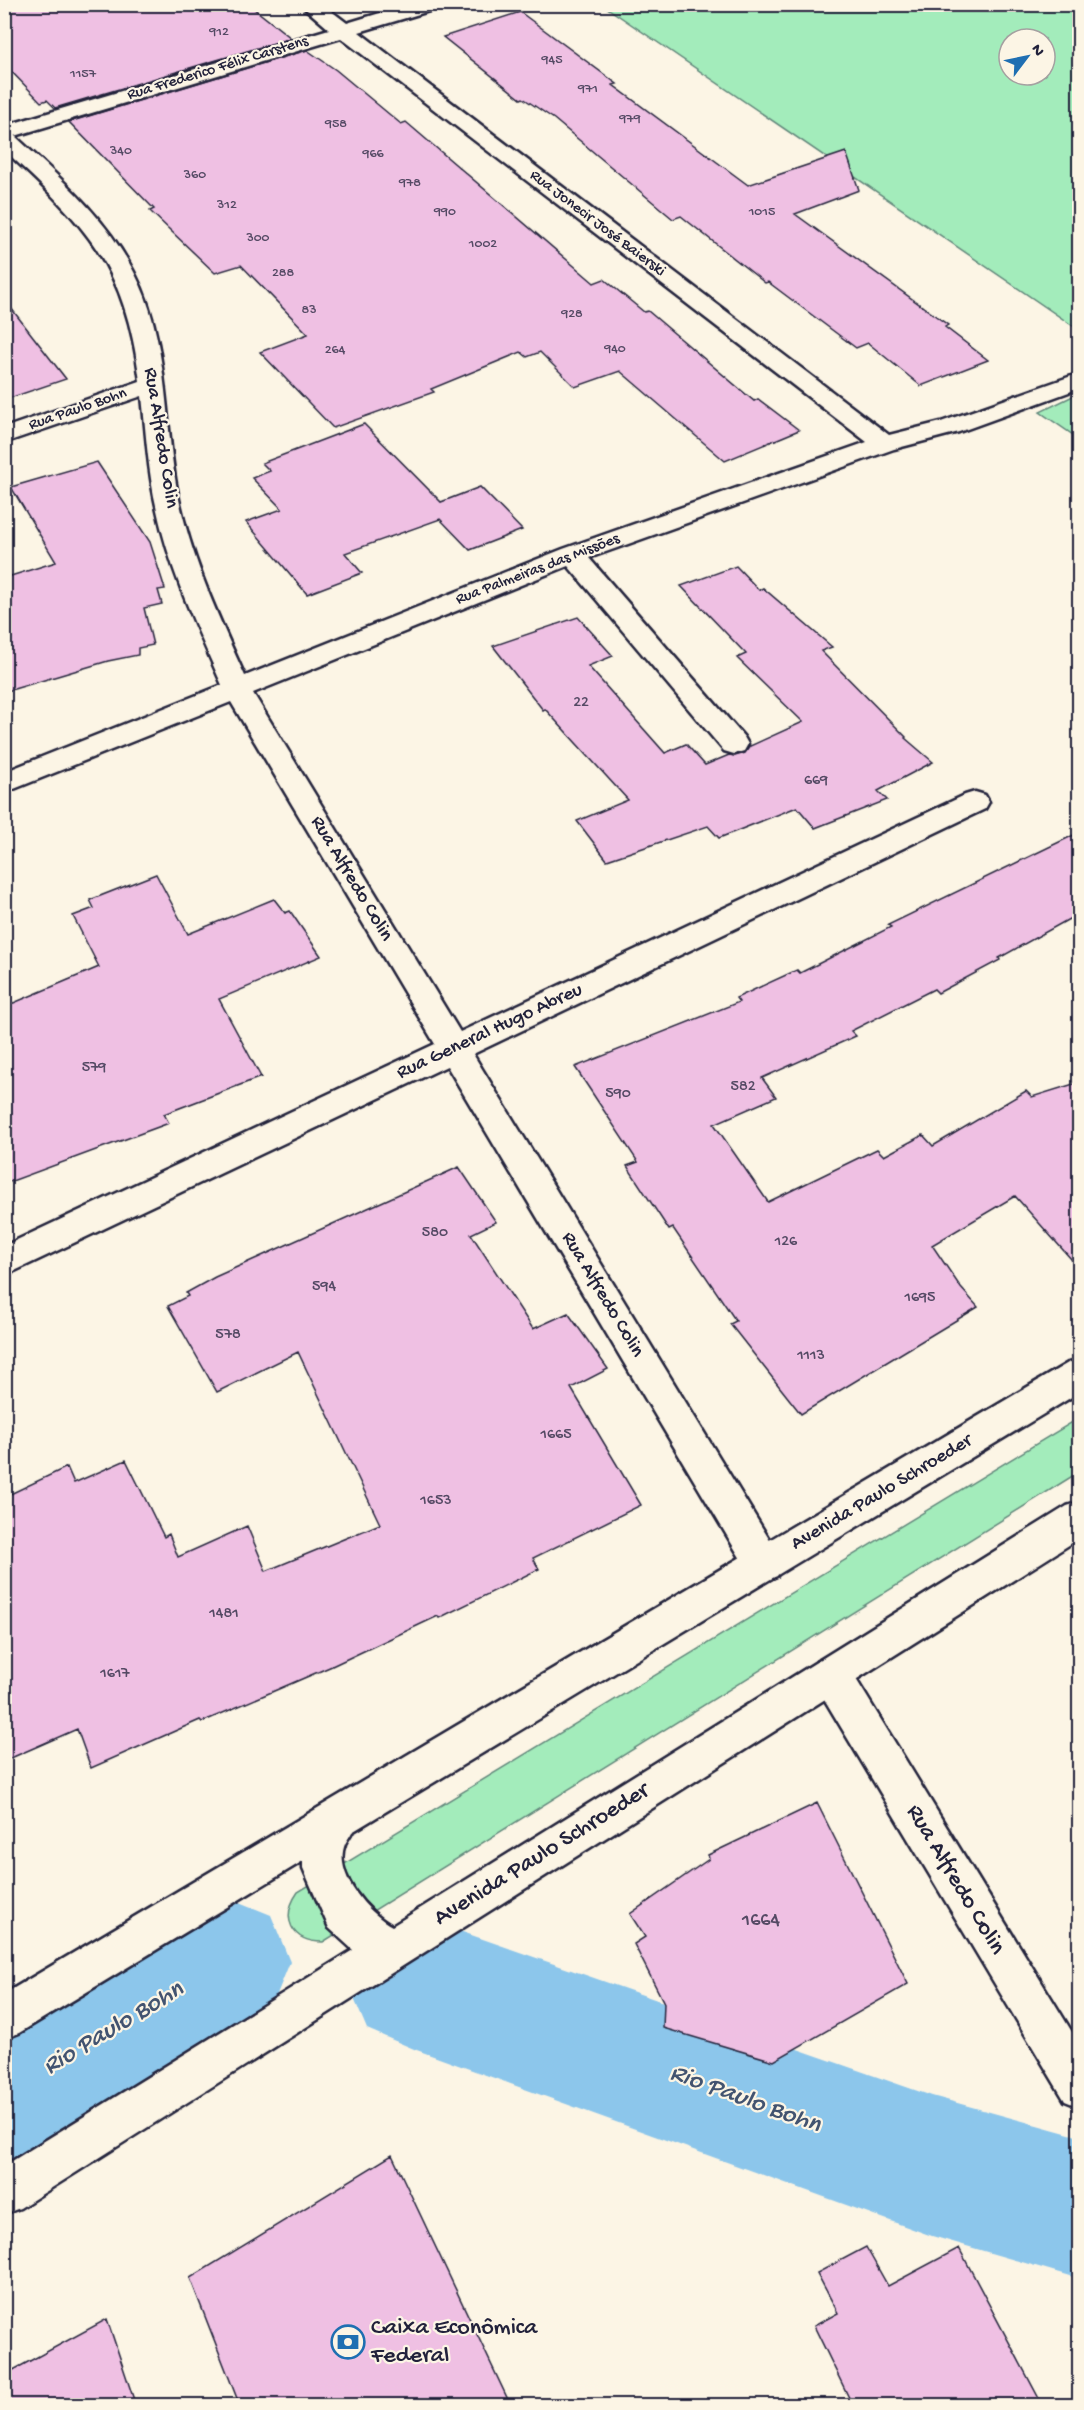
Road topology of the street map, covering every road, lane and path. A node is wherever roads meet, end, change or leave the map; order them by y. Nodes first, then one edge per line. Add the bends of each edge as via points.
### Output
1 (309, 4) edge
2 (432, 4) edge
3 (344, 31) junction
4 (4, 135) edge
5 (32, 163) junction
6 (4, 170) edge
7 (1080, 380) edge
8 (151, 385) junction
9 (4, 436) edge
10 (885, 444) junction
11 (572, 555) junction
12 (237, 689) junction
13 (734, 744) dead end
14 (4, 783) edge
15 (975, 802) dead end
16 (454, 1049) junction
17 (4, 1262) edge
18 (1080, 1374) edge
19 (1080, 1518) edge
20 (764, 1564) junction
21 (831, 1674) junction
22 (338, 1818) junction
23 (393, 1948) junction
24 (4, 2018) edge
25 (1080, 2085) edge
26 (4, 2192) edge

1 - 3 street, Rua Jonecir José Baierski
2 - 3 street, Rua Frederico Félix Carstens
3 - 4 street, Rua Frederico Félix Carstens
3 - 10 street, Rua Jonecir José Baierski
4 - 5 street, Rua Alfredo Colin
5 - 6 street
5 - 8 street, Rua Alfredo Colin via 80,212 123,273 143,334
7 - 10 street, Rua Palmeiras das Missões via 950,427
8 - 9 street, Rua Paulo Bohn
8 - 12 street, Rua Alfredo Colin via 164,485 177,538 195,594
10 - 11 street, Rua Palmeiras das Missões
11 - 12 street, Rua Palmeiras das Missões
11 - 13 street
12 - 14 street, Rua Palmeiras das Missões
12 - 16 street, Rua Alfredo Colin
15 - 16 street, Rua General Hugo Abreu
16 - 17 street, Rua General Hugo Abreu
16 - 20 street, Rua Alfredo Colin
18 - 20 street, Avenida Paulo Schroeder
19 - 21 street, Avenida Paulo Schroeder
20 - 22 street, Avenida Paulo Schroeder
21 - 23 street, Avenida Paulo Schroeder
21 - 25 street, Rua Alfredo Colin
22 - 23 street via 324,1842 323,1868 344,1912 368,1935
22 - 24 street, Avenida Paulo Schroeder
23 - 26 street, Avenida Paulo Schroeder

